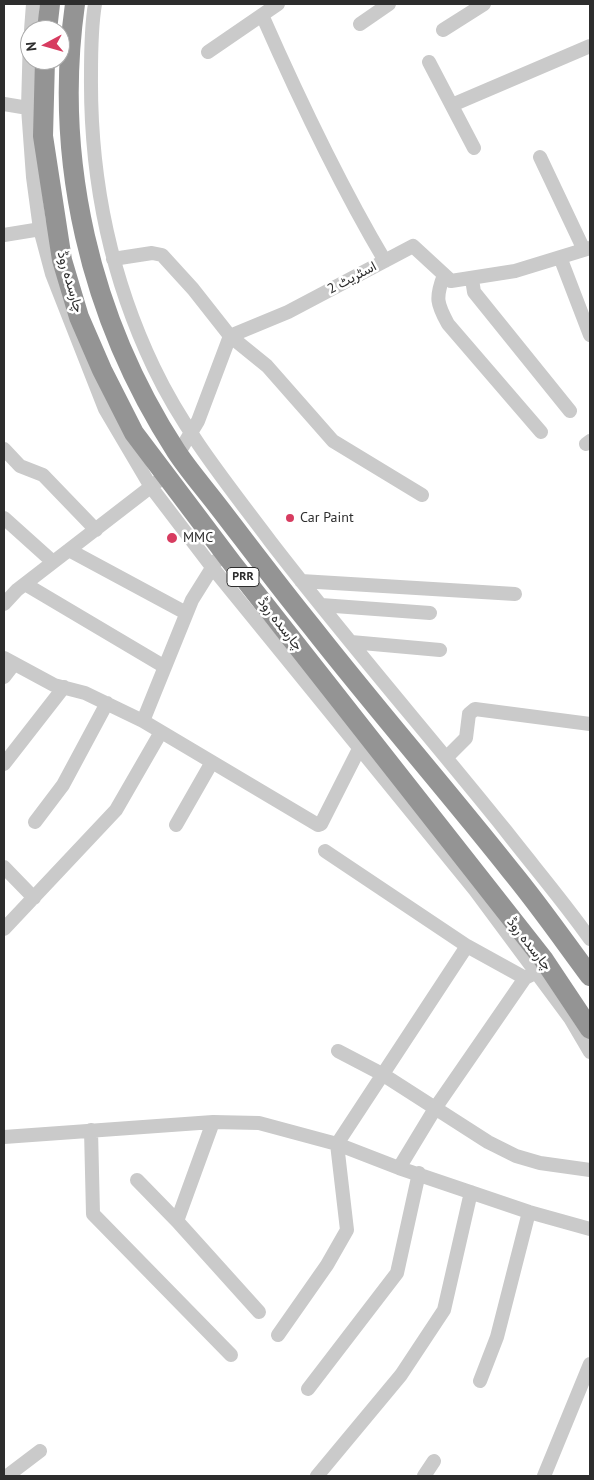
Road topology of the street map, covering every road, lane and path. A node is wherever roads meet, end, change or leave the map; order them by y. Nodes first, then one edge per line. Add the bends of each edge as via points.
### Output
1 (33, 4) edge
2 (50, 4) edge
3 (74, 4) edge
4 (95, 4) edge
5 (278, 4) edge
6 (389, 4) edge
7 (484, 4) edge
8 (262, 15) junction
9 (31, 20) edge
10 (49, 20) edge
11 (360, 24) dead end
12 (443, 30) dead end
13 (590, 46) edge
14 (208, 52) dead end
15 (429, 62) dead end
16 (29, 70) edge
17 (45, 70) edge
18 (4, 104) edge
19 (452, 105) junction
20 (28, 108) junction
21 (474, 148) dead end
22 (540, 157) dead end
23 (48, 228) junction
24 (4, 235) edge
25 (587, 249) edge
26 (560, 257) junction
27 (113, 259) junction
28 (385, 260) junction
29 (444, 275) junction
30 (472, 279) junction
31 (590, 334) edge
32 (230, 336) junction
33 (570, 411) dead end
34 (541, 432) dead end
35 (190, 434) junction
36 (4, 449) edge
37 (178, 454) junction
38 (158, 482) junction
39 (422, 495) dead end
40 (4, 518) edge
41 (96, 530) junction
42 (69, 550) junction
43 (217, 559) junction
44 (53, 562) junction
45 (301, 581) junction
46 (25, 584) junction
47 (514, 594) dead end
48 (6, 596) edge
49 (321, 605) junction
50 (186, 613) junction
51 (430, 613) dead end
52 (352, 642) junction
53 (440, 650) dead end
54 (9, 661) edge
55 (165, 667) junction
56 (348, 673) junction
57 (4, 677) edge
58 (64, 688) junction
59 (330, 688) junction
60 (107, 703) junction
61 (143, 721) junction
62 (590, 724) edge
63 (161, 732) junction
64 (359, 749) junction
65 (447, 758) junction
66 (212, 762) junction
67 (4, 764) edge
68 (35, 822) dead end
69 (176, 825) dead end
70 (324, 852) dead end
71 (4, 867) edge
72 (34, 898) junction
73 (4, 929) edge
74 (590, 939) edge
75 (467, 946) junction
76 (531, 975) junction
77 (590, 976) edge
78 (590, 1029) edge
79 (338, 1051) dead end
80 (590, 1052) edge
81 (382, 1074) junction
82 (436, 1107) junction
83 (213, 1122) junction
84 (91, 1130) junction
85 (4, 1138) edge
86 (337, 1144) junction
87 (399, 1168) junction
88 (590, 1170) edge
89 (419, 1173) junction
90 (137, 1180) dead end
91 (471, 1192) junction
92 (529, 1212) junction
93 (177, 1221) junction
94 (590, 1229) edge
95 (259, 1312) dead end
96 (278, 1335) dead end
97 (231, 1354) dead end
98 (590, 1364) edge
99 (480, 1381) dead end
100 (308, 1389) dead end
101 (40, 1451) dead end
102 (434, 1461) dead end
103 (7, 1476) edge
104 (317, 1476) edge
105 (424, 1476) edge
106 (544, 1476) edge

1 - 9 street
2 - 10 highway
3 - 37 highway, چارسدہ روڈ / PRR via 68,104 78,211 90,262 114,331 156,419
4 - 27 street via 91,55 92,137
5 - 8 street
6 - 11 street
7 - 12 street
8 - 14 street
8 - 28 street via 350,202
13 - 19 street
15 - 19 street
16 - 20 street
17 - 23 highway, چارسدہ روڈ / PRR via 43,136
18 - 20 street
19 - 21 street
20 - 23 street via 33,177
22 - 25 street
23 - 24 street
23 - 38 highway, چارسدہ روڈ / PRR via 62,260 79,317
25 - 26 street
26 - 30 street via 515,271
26 - 31 street
27 - 32 street via 152,253 162,255
27 - 35 street via 138,332
28 - 29 street, اسٹریٹ 2 via 413,246
28 - 32 street, اسٹریٹ 2 via 288,312
29 - 30 street via 451,281
29 - 34 street via 437,292 439,307 448,324
30 - 33 street via 474,292
32 - 35 street
32 - 39 street via 267,366 333,441
35 - 37 street
35 - 45 street
36 - 41 street via 20,466 43,475
37 - 56 highway, چارسدہ روڈ / PRR
38 - 41 street
38 - 43 highway, چارسدہ روڈ / PRR
40 - 44 street
41 - 42 street
42 - 44 street
42 - 50 street
43 - 50 street
43 - 59 highway, چارسدہ روڈ / PRR
43 - 64 street
44 - 46 street
45 - 47 street
45 - 49 street
46 - 48 street
46 - 55 street
49 - 51 street
49 - 52 street
50 - 55 street
52 - 53 street
52 - 65 street
54 - 57 street
54 - 58 street
55 - 61 street
56 - 59 highway
56 - 77 highway, چارسدہ روڈ / PRR via 512,871
58 - 60 street
58 - 67 street
59 - 78 highway, چارسدہ روڈ / PRR via 544,960
60 - 61 street
60 - 68 street via 63,784
61 - 63 street
62 - 65 street via 476,709 469,714 466,738
63 - 66 street
63 - 72 street via 116,810
64 - 66 street via 322,824 318,825
64 - 76 street via 475,890
65 - 74 street
66 - 69 street
70 - 75 street
71 - 72 street
72 - 73 street
75 - 76 street
75 - 81 street
76 - 80 street via 570,1018
76 - 82 street
79 - 81 street
81 - 82 street
81 - 86 street
82 - 87 street
82 - 88 street via 488,1142 516,1156
83 - 84 street
83 - 86 street via 259,1123
83 - 93 street
84 - 85 street
84 - 97 street via 93,1214
86 - 87 street
86 - 96 street via 347,1230 327,1265
87 - 89 street
89 - 91 street
89 - 100 street via 397,1273
90 - 93 street
91 - 92 street
91 - 104 street via 444,1310 401,1376
92 - 94 street
92 - 99 street via 496,1337
93 - 95 street
98 - 106 street
101 - 103 street
102 - 105 street

